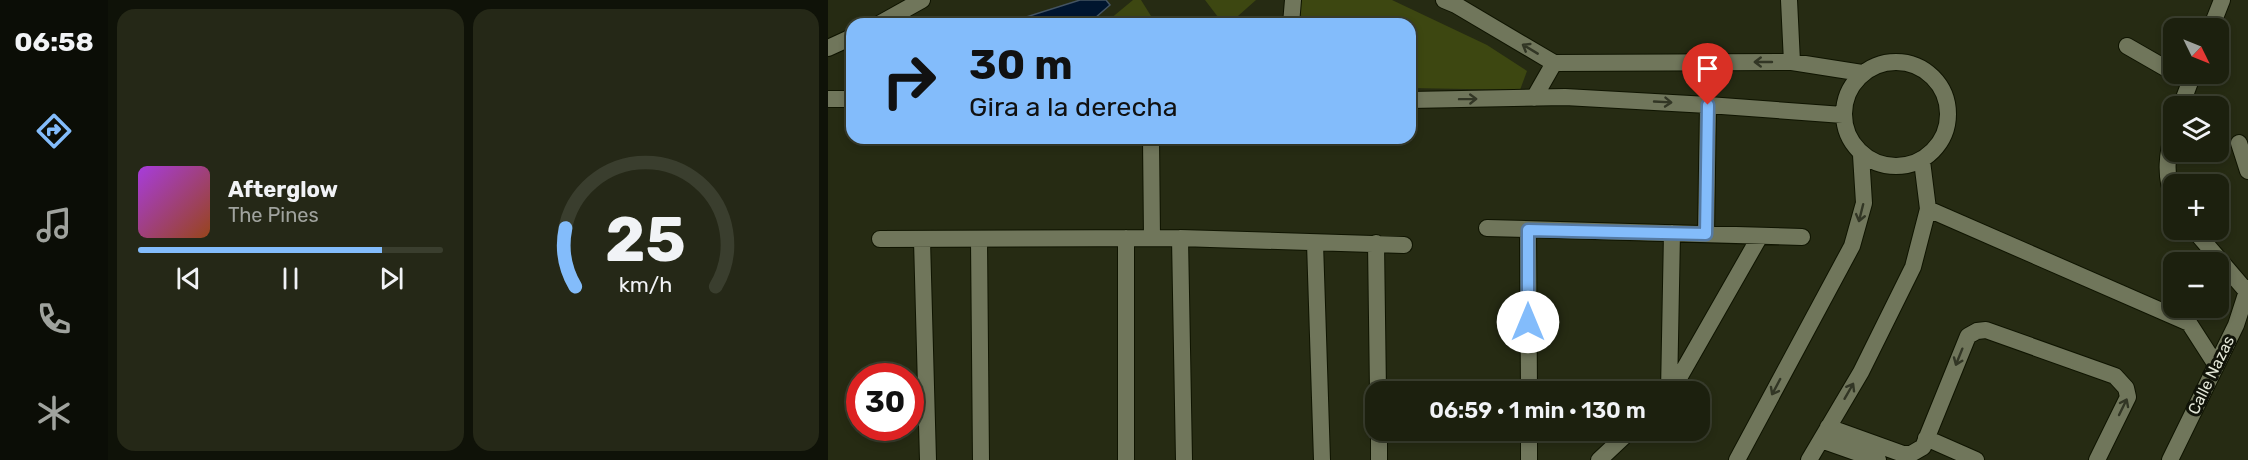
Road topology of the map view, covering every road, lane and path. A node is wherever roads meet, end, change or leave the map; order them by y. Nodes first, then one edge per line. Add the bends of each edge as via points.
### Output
1 (922, 0) edge
2 (1293, 0) edge
3 (1444, 0) edge
4 (1789, 0) edge
5 (2222, 0) edge
6 (890, 18) edge
7 (1292, 18) edge
8 (2215, 18) edge
9 (846, 40) edge
10 (2127, 46) dead end
11 (828, 48) edge
12 (1792, 62) junction
13 (1554, 63) junction
14 (2163, 65) edge
15 (1862, 73) junction
16 (1534, 98) junction
17 (828, 99) edge
18 (846, 99) edge
19 (1416, 100) edge
20 (1708, 105) junction
21 (1843, 115) junction
22 (2239, 143) dead end
23 (1151, 144) edge
24 (1861, 154) junction
25 (1922, 161) junction
26 (2248, 171) edge
27 (1928, 208) junction
28 (1487, 228) dead end
29 (1528, 230) junction
30 (1672, 233) junction
31 (1706, 234) junction
32 (1760, 236) junction
33 (1802, 237) dead end
34 (1126, 238) junction
35 (1152, 238) junction
36 (1180, 238) junction
37 (880, 240) dead end
38 (922, 240) junction
39 (979, 240) junction
40 (2203, 240) edge
41 (1315, 243) junction
42 (1376, 243) junction
43 (1404, 245) dead end
44 (2247, 291) edge
45 (2216, 366) junction
46 (1378, 381) edge
47 (1529, 381) edge
48 (1670, 381) edge
49 (1676, 381) edge
50 (1825, 433) junction
51 (1926, 438) junction
52 (1379, 441) edge
53 (1529, 441) edge
54 (1619, 441) edge
55 (1902, 457) edge
56 (928, 460) edge
57 (981, 460) edge
58 (1126, 460) edge
59 (1184, 460) edge
60 (1322, 460) edge
61 (1379, 460) edge
62 (1529, 460) edge
63 (1599, 460) edge
64 (1737, 460) edge
65 (1809, 460) edge
66 (1878, 460) edge
67 (1976, 460) edge
68 (2097, 460) edge
69 (2170, 460) edge

1 - 6 street
2 - 7 street
13 -> 3 street
4 - 12 street
5 - 8 street
9 - 11 street
10 - 14 street
12 -> 13 street
12 - 15 street
13 - 16 street
15 - 21 street via 1845,99
15 - 25 street via 1889,61 1918,65 1941,84 1950,112 1948,122 1943,141
19 -> 16 street
16 -> 20 street
17 - 18 street
20 - 21 street
20 - 31 street
21 - 24 street via 1848,137
22 - 26 street
23 - 35 street
24 - 25 street via 1890,167
24 -> 64 street via 1864,203 1852,246
25 - 27 street
27 - 45 street via 2189,323
50 -> 27 street via 1861,372 1913,267
28 - 29 street
29 - 30 street
29 - 47 street
30 - 31 street
30 - 48 street
31 - 32 street
32 - 33 street
32 - 49 street
34 - 35 street
34 - 39 street
34 - 58 street
35 - 36 street
36 - 41 street
36 - 59 street
37 - 38 street
38 - 39 street
38 - 56 street
39 - 57 street
40 - 44 street
41 - 42 street
41 - 60 street
42 - 43 street
42 - 46 street
44 - 45 street, Calle Nazas
45 - 69 street, Calle Nazas
50 - 55 street
50 - 65 street
50 - 66 street
51 - 55 street via 1923,447
51 - 67 street
68 -> 51 street via 2128,397 2126,388 2115,376 1986,330 1968,336
52 - 61 street
53 - 62 street
54 - 63 street

